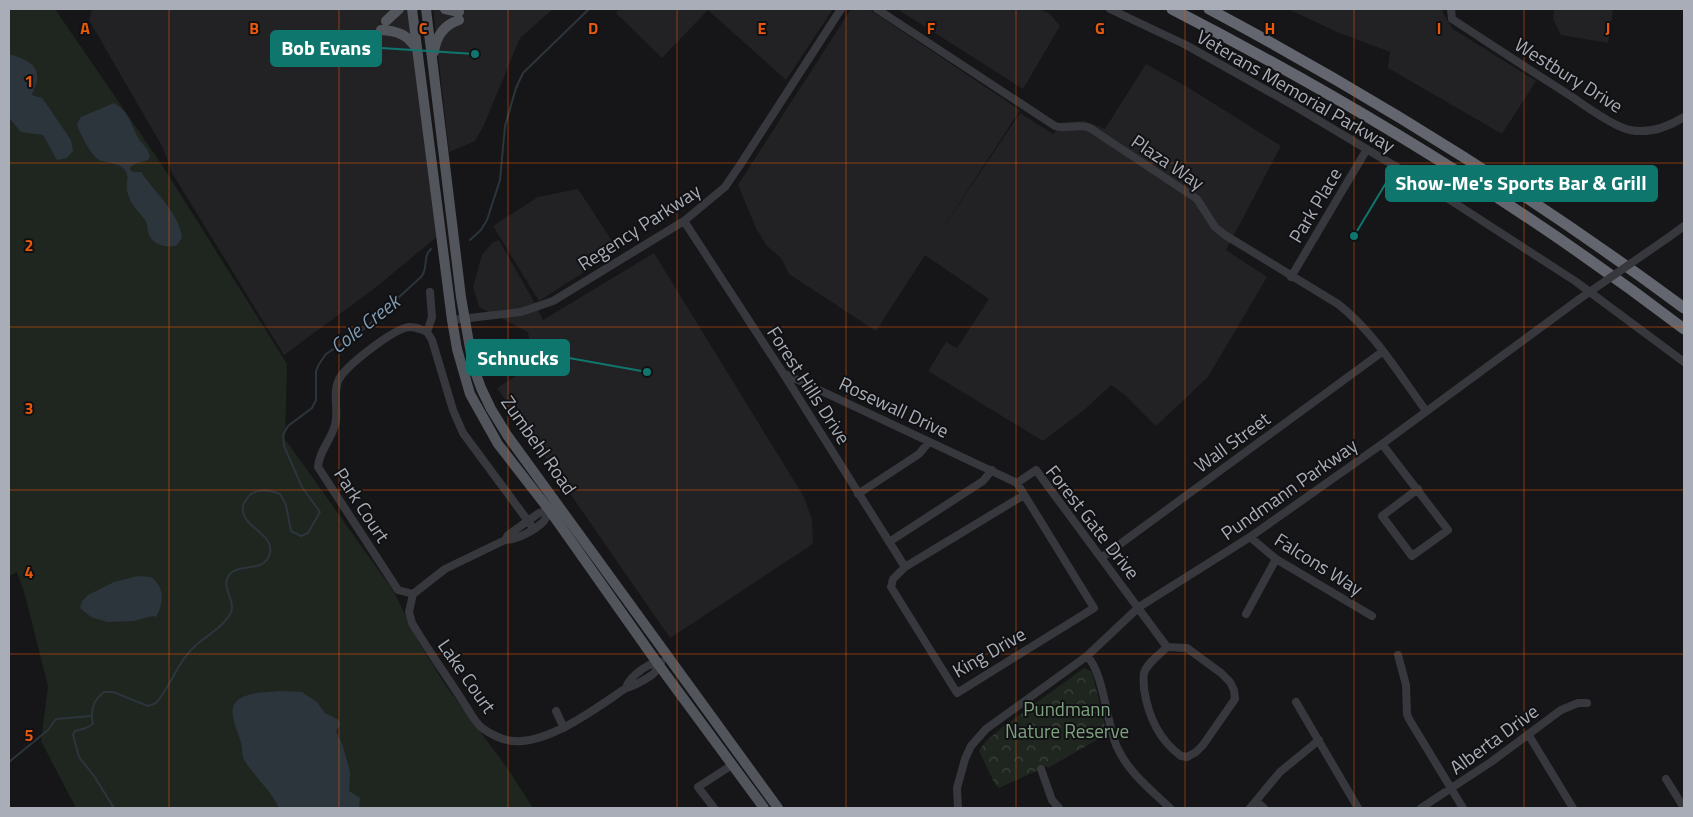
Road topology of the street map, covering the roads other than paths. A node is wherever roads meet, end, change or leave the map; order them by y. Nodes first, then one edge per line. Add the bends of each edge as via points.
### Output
1 (399, 9) edge
2 (412, 9) edge
3 (426, 9) edge
4 (445, 9) edge
5 (841, 9) edge
6 (877, 9) edge
7 (1110, 9) edge
8 (1172, 9) edge
9 (1209, 9) edge
10 (1451, 9) edge
11 (418, 53) junction
12 (433, 68) junction
13 (1684, 117) edge
14 (1367, 149) junction
15 (450, 205) junction
16 (438, 206) junction
17 (684, 221) junction
18 (1684, 226) edge
19 (1291, 277) junction
20 (430, 292) dead end
21 (1684, 308) edge
22 (464, 319) junction
23 (452, 320) junction
24 (1684, 329) edge
25 (427, 332) junction
26 (1382, 352) junction
27 (1684, 362) edge
28 (783, 374) junction
29 (1426, 411) junction
30 (929, 442) junction
31 (1382, 444) junction
32 (992, 470) junction
33 (1017, 483) junction
34 (1418, 489) junction
35 (858, 494) junction
36 (1024, 495) junction
37 (554, 508) junction
38 (528, 521) junction
39 (534, 528) junction
40 (1250, 537) junction
41 (505, 540) junction
42 (889, 542) junction
43 (1101, 558) junction
44 (1276, 559) junction
45 (905, 567) junction
46 (413, 594) junction
47 (1139, 607) junction
48 (1246, 614) dead end
49 (1372, 616) dead end
50 (1167, 647) junction
51 (1398, 655) dead end
52 (1087, 656) junction
53 (668, 658) junction
54 (658, 664) junction
55 (1296, 702) dead end
56 (1587, 703) dead end
57 (556, 711) dead end
58 (564, 728) junction
59 (1528, 734) junction
60 (1319, 740) junction
61 (732, 765) junction
62 (1041, 769) dead end
63 (1666, 778) dead end
64 (1451, 790) junction
65 (1256, 801) junction
66 (714, 808) edge
67 (764, 808) edge
68 (778, 808) edge
69 (958, 808) edge
70 (1059, 808) edge
71 (1170, 808) edge
72 (1250, 808) edge
73 (1264, 808) edge
74 (1358, 808) edge
75 (1421, 808) edge
76 (1462, 808) edge
77 (1573, 808) edge
78 (1684, 808) edge

1 - 11 main road via 384,26 406,35
2 - 11 main road, Zumbehl Road
3 - 12 main road, Zumbehl Road
4 - 12 main road via 459,16 435,43
5 - 17 street, Regency Parkway via 725,187
6 - 19 street, Plaza Way via 1055,126 1090,128 1197,199 1220,231
7 - 14 street, Veterans Memorial Parkway via 1186,45
8 - 24 highway via 1317,87 1439,160 1576,250
9 - 21 highway via 1336,79 1455,151 1557,217
10 - 13 street, Westbury Drive via 1452,19 1621,127 1654,130
11 - 16 main road, Zumbehl Road
12 - 15 main road, Zumbehl Road
14 - 19 street, Park Place
14 - 27 street, Veterans Memorial Parkway via 1575,281
15 - 16 main road
15 - 22 main road, Zumbehl Road
16 - 23 main road, Zumbehl Road
17 - 22 street, Regency Parkway via 553,301 520,312
17 - 28 street, Forest Hills Drive
18 - 29 street, Pundmann Parkway, bridge
19 - 26 street, Plaza Way via 1353,316
20 - 25 street via 432,317
22 - 23 street, Regency Parkway
22 - 37 main road, Zumbehl Road via 480,388
23 - 37 main road, Zumbehl Road via 463,373 474,401 498,444
25 - 38 street via 463,433
25 - 46 street, Park Court via 412,327 391,334 344,372 336,389 335,426 318,459 318,467 398,590
26 - 29 street, Plaza Way
26 - 43 street, Wall Street
28 - 30 street, Rosewall Drive
28 - 35 street, Forest Hills Drive
29 - 31 street, Pundmann Parkway
30 - 32 street, Rosewall Drive
30 - 35 street via 919,454
31 - 34 street
31 - 40 street, Pundmann Parkway
32 - 33 street, Rosewall Drive
32 - 42 street via 983,481
33 - 36 street
33 - 43 street, Forest Gate Drive via 1036,470
34 - 34 street via 1448,530 1412,556 1382,516
35 - 42 street, Forest Hills Drive
36 - 45 street, King Drive
36 - 45 street, King Drive via 1094,608 957,693 891,587 893,579
37 - 38 street
37 - 39 street
37 - 53 main road, Zumbehl Road
37 - 54 main road, Zumbehl Road
38 - 39 street
38 - 41 street
39 - 41 street
40 - 44 street, Falcons Way
40 - 47 street, Pundmann Parkway
41 - 46 street via 444,569
42 - 45 street, Forest Hills Drive
43 - 47 street, Forest Gate Drive
44 - 48 street
44 - 49 street, Falcons Way
46 - 58 street, Lake Court via 409,612 412,624 482,728 512,742 545,736
47 - 50 street, Forest Gate Drive
47 - 52 street, Pundmann Parkway
50 - 50 street via 1144,673 1146,698 1153,722 1166,742 1181,756 1187,756 1203,745 1235,699 1234,690 1221,673 1187,648
51 - 64 street via 1406,685 1407,714
52 - 69 street, Pundmann Parkway via 979,736 960,772
52 - 71 street via 1096,667 1118,749 1130,769
53 - 54 street, Lake Court
53 - 68 main road, Zumbehl Road
54 - 58 street, Lake Court via 638,673 626,688
54 - 61 main road, Zumbehl Road
55 - 60 street
56 - 59 street, Alberta Drive via 1560,710
57 - 58 street
59 - 64 street, Alberta Drive
59 - 77 street
60 - 65 street via 1280,772
60 - 74 street
61 - 66 street via 698,787
61 - 67 main road, Zumbehl Road
62 - 70 street via 1052,800
63 - 78 street
64 - 75 street, Alberta Drive
64 - 76 street
65 - 72 street
65 - 73 street

